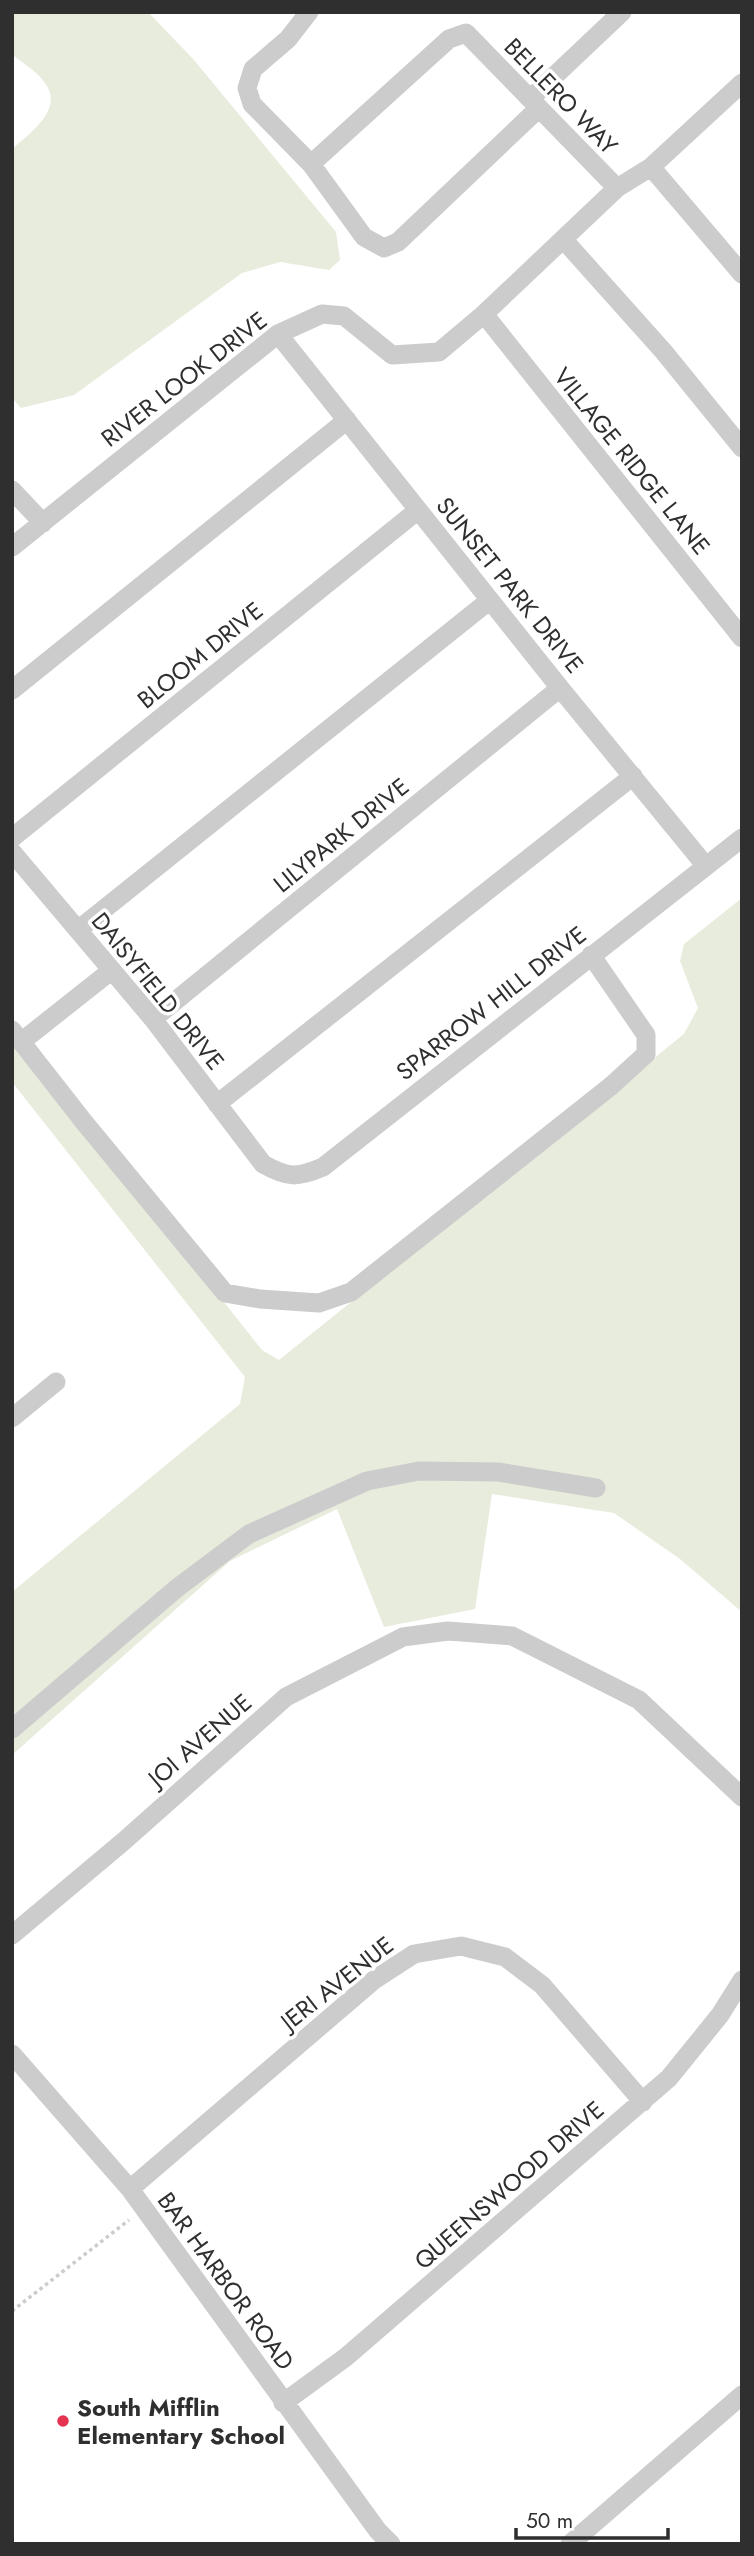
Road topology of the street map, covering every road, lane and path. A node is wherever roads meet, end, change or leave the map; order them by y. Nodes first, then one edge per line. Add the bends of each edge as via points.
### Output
1 (309, 12) edge
2 (622, 12) edge
3 (738, 93) edge
4 (534, 103) junction
5 (311, 164) junction
6 (651, 167) junction
7 (617, 188) junction
8 (563, 239) junction
9 (742, 274) edge
10 (484, 314) junction
11 (278, 334) junction
12 (347, 421) junction
13 (742, 448) edge
14 (12, 489) edge
15 (418, 510) junction
16 (43, 523) junction
17 (12, 547) edge
18 (490, 600) junction
19 (742, 638) edge
20 (561, 688) junction
21 (12, 690) edge
22 (633, 776) junction
23 (12, 838) edge
24 (742, 838) edge
25 (12, 852) edge
26 (705, 865) junction
27 (78, 930) junction
28 (591, 955) junction
29 (111, 971) junction
30 (153, 1019) junction
31 (17, 1036) edge
32 (218, 1104) junction
33 (263, 1164) joint
34 (56, 1382) dead end
35 (12, 1418) edge
36 (596, 1488) dead end
37 (12, 1729) edge
38 (742, 1797) edge
39 (12, 1935) edge
40 (742, 1980) edge
41 (12, 2054) edge
42 (643, 2102) junction
43 (130, 2189) junction
44 (143, 2207) junction
45 (12, 2311) edge
46 (742, 2395) edge
47 (283, 2403) junction
48 (589, 2528) junction
49 (391, 2544) edge
50 (570, 2544) edge
51 (601, 2544) edge

1 - 5 street via 288,39 253,69 247,88 252,104
2 - 4 street
3 - 6 street
4 - 5 street, BELLERO WAY via 466,33 449,39
4 - 5 street via 398,242 384,248 364,237
4 - 7 street, BELLERO WAY
6 - 7 street
6 - 9 street
7 - 8 street
8 - 10 street
8 - 13 street
10 - 11 street, RIVER LOOK DRIVE via 439,352 393,355 344,316 322,314
10 - 19 street, VILLAGE RIDGE LANE
11 - 12 street, SUNSET PARK DRIVE
11 - 16 street, RIVER LOOK DRIVE
12 - 15 street, SUNSET PARK DRIVE
12 - 21 street
14 - 16 street
15 - 18 street, SUNSET PARK DRIVE
15 - 23 street, BLOOM DRIVE
16 - 17 street, RIVER LOOK DRIVE
18 - 20 street, SUNSET PARK DRIVE
18 - 27 street
20 - 22 street, SUNSET PARK DRIVE
20 - 30 street, LILYPARK DRIVE
22 - 26 street, SUNSET PARK DRIVE
22 - 32 street
24 - 26 street, SPARROW HILL DRIVE
25 - 27 street, DAISYFIELD DRIVE
26 - 28 street, SPARROW HILL DRIVE
27 - 29 street, DAISYFIELD DRIVE
28 - 31 street via 646,1035 646,1054 351,1292 319,1303 225,1293
28 - 33 street, SPARROW HILL DRIVE via 323,1167 303,1176 282,1175
29 - 30 street, DAISYFIELD DRIVE
29 - 31 street
30 - 32 street, DAISYFIELD DRIVE
32 - 33 street, DAISYFIELD DRIVE
34 - 35 street
36 - 37 street via 498,1472 419,1471 367,1482 249,1534 177,1588
38 - 39 street, JOI AVENUE via 639,1700 512,1636 448,1631 403,1637 286,1697
40 - 42 street, QUEENSWOOD DRIVE via 693,2051
41 - 43 street, BAR HARBOR ROAD
42 - 43 street, JERI AVENUE via 542,1985 506,1957 461,1946 414,1954 374,1980
42 - 47 street, QUEENSWOOD DRIVE via 346,2357
43 - 44 street, BAR HARBOR ROAD
44 - 45 path
44 - 47 street, BAR HARBOR ROAD
46 - 48 street
47 - 49 street, BAR HARBOR ROAD
48 - 50 street
48 - 51 street

